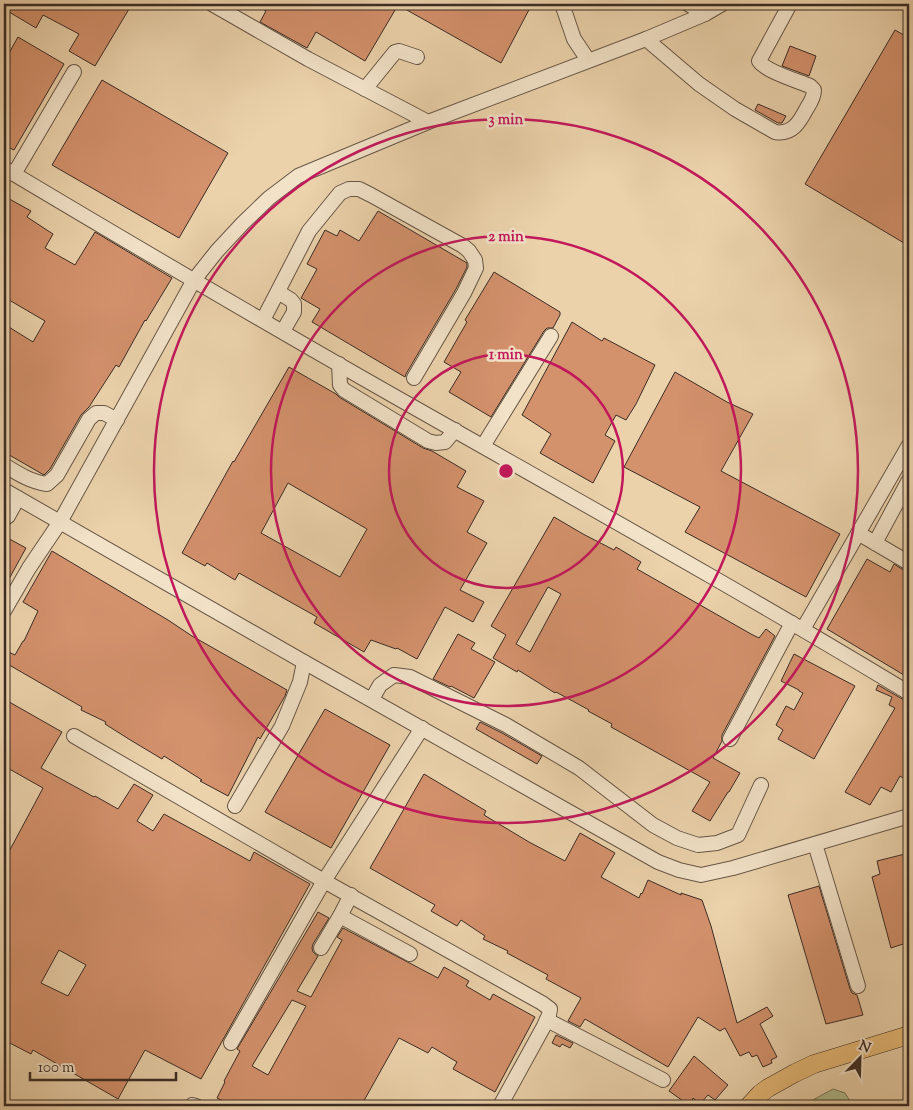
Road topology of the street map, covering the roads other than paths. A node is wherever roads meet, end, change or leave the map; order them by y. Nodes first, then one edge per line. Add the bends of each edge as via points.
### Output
1 (212, 4) edge
2 (562, 4) edge
3 (688, 4) edge
4 (722, 4) edge
5 (790, 4) edge
6 (705, 14) junction
7 (646, 39) junction
8 (418, 57) dead end
9 (588, 60) junction
10 (74, 72) dead end
11 (365, 89) junction
12 (428, 122) junction
13 (9, 171) edge
14 (194, 280) junction
15 (278, 292) junction
16 (263, 320) junction
17 (283, 331) junction
18 (551, 336) dead end
19 (339, 364) junction
20 (414, 378) dead end
21 (117, 420) junction
22 (455, 430) junction
23 (909, 445) edge
24 (483, 446) junction
25 (4, 465) edge
26 (909, 480) edge
27 (4, 490) edge
28 (18, 498) junction
29 (4, 519) edge
30 (60, 522) junction
31 (858, 533) junction
32 (875, 543) junction
33 (909, 563) edge
34 (4, 611) edge
35 (797, 626) junction
36 (304, 662) junction
37 (909, 692) edge
38 (372, 699) junction
39 (422, 728) junction
40 (74, 736) dead end
41 (730, 739) dead end
42 (762, 785) dead end
43 (235, 806) dead end
44 (909, 816) edge
45 (815, 844) junction
46 (324, 881) junction
47 (351, 895) junction
48 (340, 916) junction
49 (321, 948) dead end
50 (410, 954) dead end
51 (858, 986) dead end
52 (547, 1020) junction
53 (908, 1037) edge
54 (231, 1043) dead end
55 (663, 1080) dead end
56 (500, 1106) edge
57 (749, 1106) edge

1 - 11 lane
2 - 9 lane via 574,40
3 - 6 lane
4 - 6 lane
5 - 7 lane via 759,61 762,66 814,90 799,123 789,131 775,132 735,109
6 - 7 lane
7 - 9 lane
8 - 11 lane via 395,52
9 - 12 lane
10 - 13 lane
11 - 12 lane
12 - 14 lane via 298,176 243,223
13 - 14 lane
14 - 16 lane
14 - 21 lane
15 - 16 lane
15 - 17 lane via 294,304 294,312
15 - 20 lane via 309,231 340,193 349,189 359,189 463,246 470,251 476,268
16 - 17 lane
17 - 19 lane
18 - 24 lane
19 - 22 lane
19 - 22 lane via 340,385 344,390 428,441 444,442
21 - 25 lane via 104,413 96,413 88,419 57,475 47,484 28,479
21 - 30 lane
22 - 24 lane
23 - 31 lane
24 - 35 lane
26 - 32 lane
27 - 28 lane
28 - 29 lane
28 - 30 lane
30 - 34 lane
30 - 36 lane
31 - 32 lane
31 - 35 lane
32 - 33 lane
35 - 37 lane
35 - 41 lane
36 - 38 lane
36 - 43 lane via 300,682 282,726
38 - 39 lane
38 - 42 lane via 380,685 394,675 410,677 506,725 579,768 653,825 698,845 718,843 738,835
39 - 45 lane via 658,862 679,870 701,875
39 - 46 lane
40 - 46 lane
44 - 45 lane
45 - 51 lane
46 - 47 lane
46 - 54 lane
47 - 48 lane
47 - 52 lane via 542,1003 550,1010
48 - 49 lane
48 - 50 lane
52 - 55 lane
52 - 56 lane
53 - 57 main road via 814,1064 768,1088

